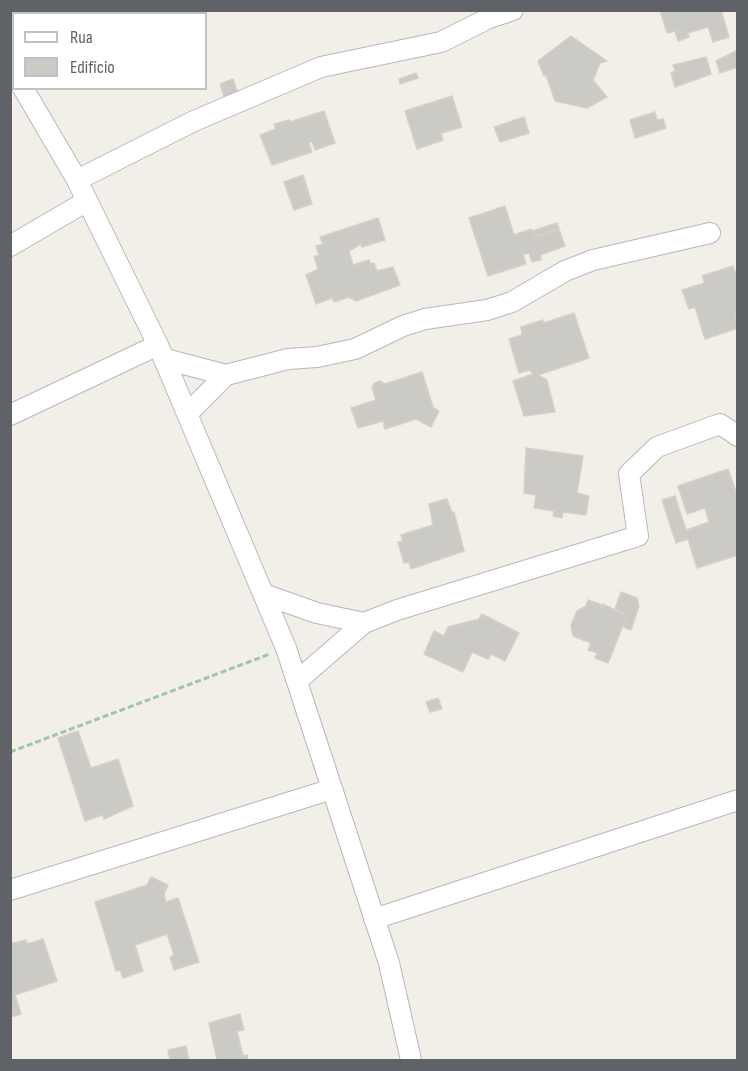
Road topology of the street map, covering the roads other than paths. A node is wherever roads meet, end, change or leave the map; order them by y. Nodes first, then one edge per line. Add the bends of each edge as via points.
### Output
1 (513, 10) edge
2 (24, 90) edge
3 (77, 180) junction
4 (87, 201) junction
5 (710, 233) dead end
6 (10, 246) edge
7 (162, 352) junction
8 (226, 375) junction
9 (188, 413) junction
10 (10, 415) edge
11 (738, 436) edge
12 (263, 594) junction
13 (364, 623) junction
14 (297, 681) junction
15 (332, 789) junction
16 (738, 800) edge
17 (10, 890) edge
18 (374, 919) junction
19 (411, 1060) edge

1 - 3 street via 441,42 321,67 194,121
2 - 3 street
3 - 4 street
4 - 6 street
4 - 7 street
5 - 8 street via 593,260 512,302 487,310 425,319 355,349 288,359
7 - 8 street
7 - 9 street
7 - 10 street
8 - 9 street
9 - 12 street
11 - 13 street via 720,424 657,447 629,474 638,536
12 - 13 street via 316,613
12 - 14 street
13 - 14 street
14 - 15 street
15 - 17 street
15 - 18 street
16 - 18 street
18 - 19 street via 389,963

